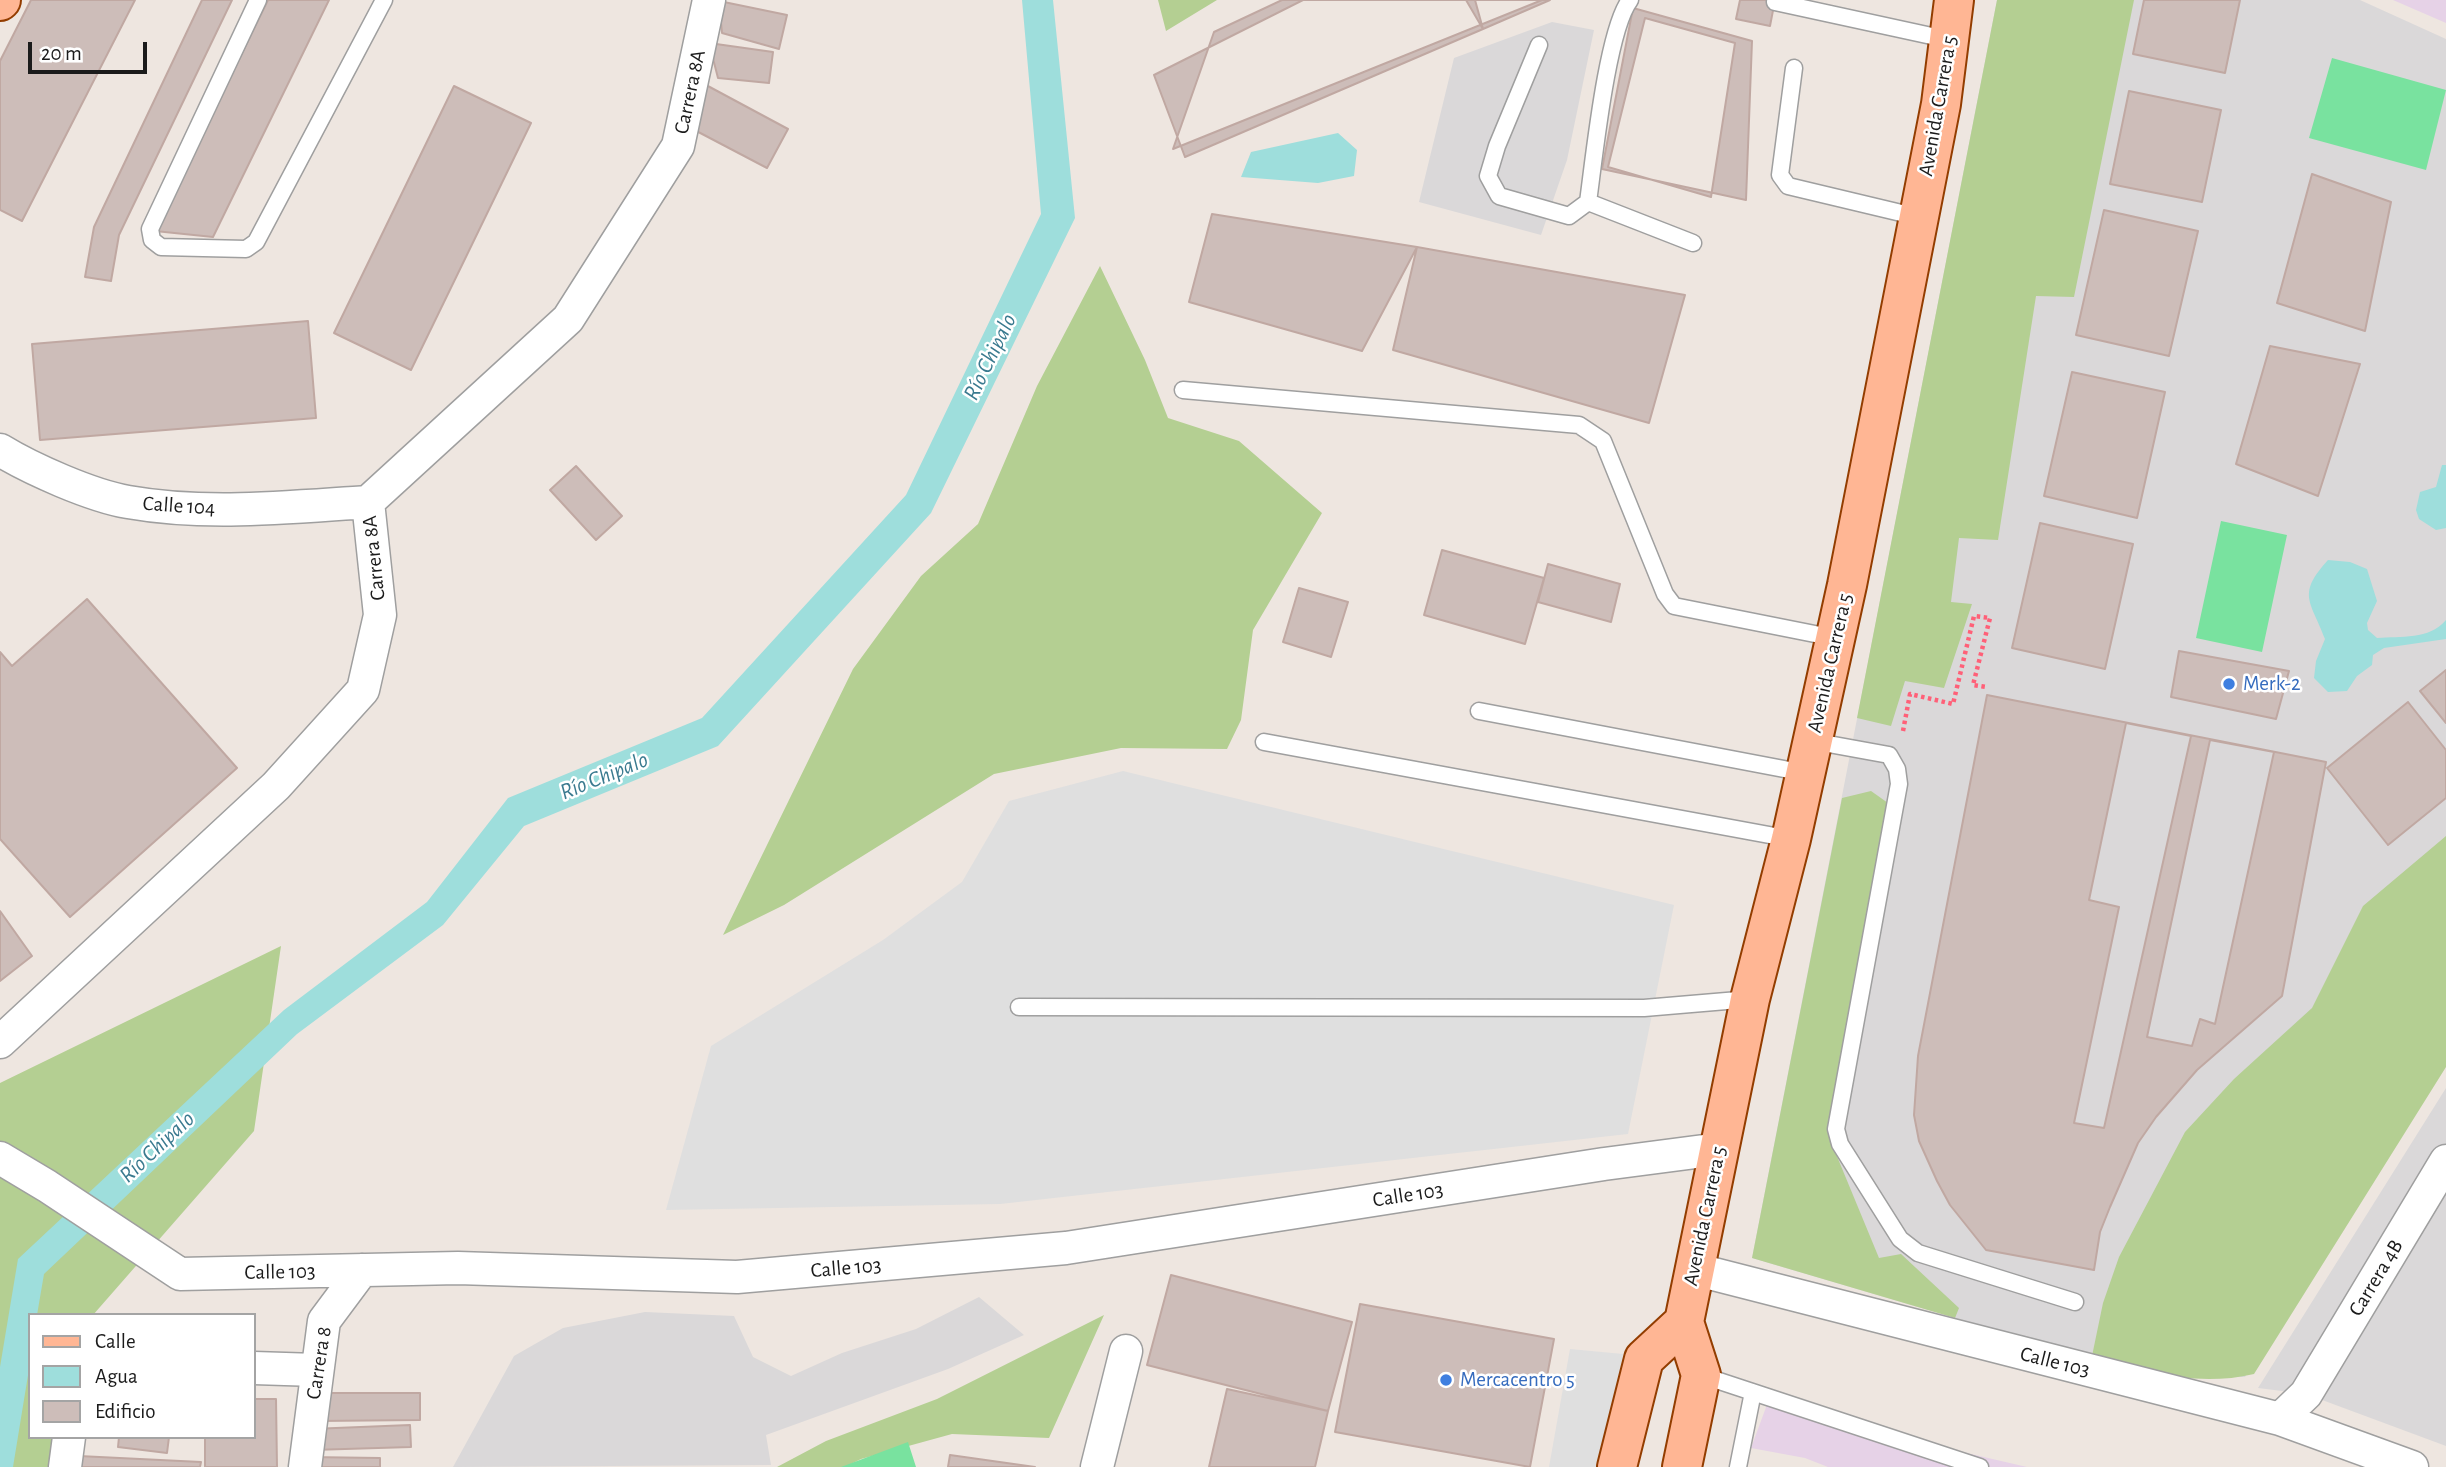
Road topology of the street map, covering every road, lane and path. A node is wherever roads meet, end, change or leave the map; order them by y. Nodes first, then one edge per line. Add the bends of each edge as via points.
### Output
1 (258, 0) edge
2 (384, 0) edge
3 (709, 0) edge
4 (1630, 0) edge
5 (1954, 0) edge
6 (1775, 2) dead end
7 (1839, 8) edge
8 (1950, 40) junction
9 (1539, 45) dead end
10 (1794, 68) dead end
11 (1588, 202) junction
12 (1918, 217) junction
13 (1693, 243) dead end
14 (1183, 390) dead end
15 (0, 450) edge
16 (368, 502) junction
17 (1835, 638) junction
18 (1986, 687) dead end
19 (1479, 711) dead end
20 (1900, 741) dead end
21 (1264, 742) dead end
22 (1809, 757) junction
23 (1791, 839) junction
24 (1750, 999) junction
25 (1019, 1007) dead end
26 (0, 1042) edge
27 (1719, 1149) junction
28 (0, 1158) edge
29 (2446, 1161) edge
30 (1694, 1269) junction
31 (362, 1270) junction
32 (2075, 1302) dead end
33 (1684, 1322) junction
34 (1126, 1351) dead end
35 (256, 1368) edge
36 (316, 1370) junction
37 (1701, 1375) junction
38 (1753, 1392) junction
39 (2280, 1419) junction
40 (69, 1439) edge
41 (65, 1467) edge
42 (305, 1467) edge
43 (1097, 1467) edge
44 (1617, 1467) edge
45 (1682, 1467) edge
46 (1738, 1467) edge
47 (1980, 1467) edge
48 (2412, 1467) edge

1 - 2 lane via 150,229 152,240 161,247 246,249 256,242
3 - 16 street, Carrera 8A via 678,146 569,319
4 - 11 lane via 1621,11 1613,41
5 - 8 main road, Avenida Carrera 5
6 - 7 lane
7 - 8 lane
8 - 12 main road, Avenida Carrera 5
9 - 11 lane via 1488,176 1499,196 1534,207 1569,216
10 - 12 lane via 1780,175 1788,186
11 - 13 lane
12 - 17 main road, Avenida Carrera 5
14 - 17 lane via 1579,425 1603,441 1665,594 1674,606
15 - 16 street, Calle 104 via 29,468 127,502 237,510
16 - 26 street, Carrera 8A via 380,615 363,690 276,786
17 - 22 main road, Avenida Carrera 5
18 - 20 path via 1973,685 1990,618 1974,616 1952,704 1910,694
19 - 22 lane
21 - 23 lane
22 - 23 main road, Avenida Carrera 5
22 - 32 lane via 1889,755 1899,784 1836,1129 1840,1144 1900,1239 1918,1253
23 - 24 main road, Avenida Carrera 5
24 - 25 lane via 1644,1008
24 - 27 main road, Avenida Carrera 5
27 - 30 main road, Avenida Carrera 5
27 - 31 street, Calle 103 via 1066,1248 737,1277 458,1268
28 - 31 street, Calle 103 via 180,1274
29 - 39 street, Carrera 4B via 2306,1394
30 - 33 main road, Avenida Carrera 5
30 - 39 street, Calle 103
31 - 36 street, Carrera 8 via 324,1321
33 - 37 main road, Avenida Carrera 5
33 - 44 main road via 1644,1359
34 - 43 street
35 - 36 street
36 - 42 street, Carrera 8
37 - 38 lane
37 - 45 main road, Avenida Carrera 5
38 - 46 lane
38 - 47 lane
39 - 48 street, Calle 103
40 - 41 street

